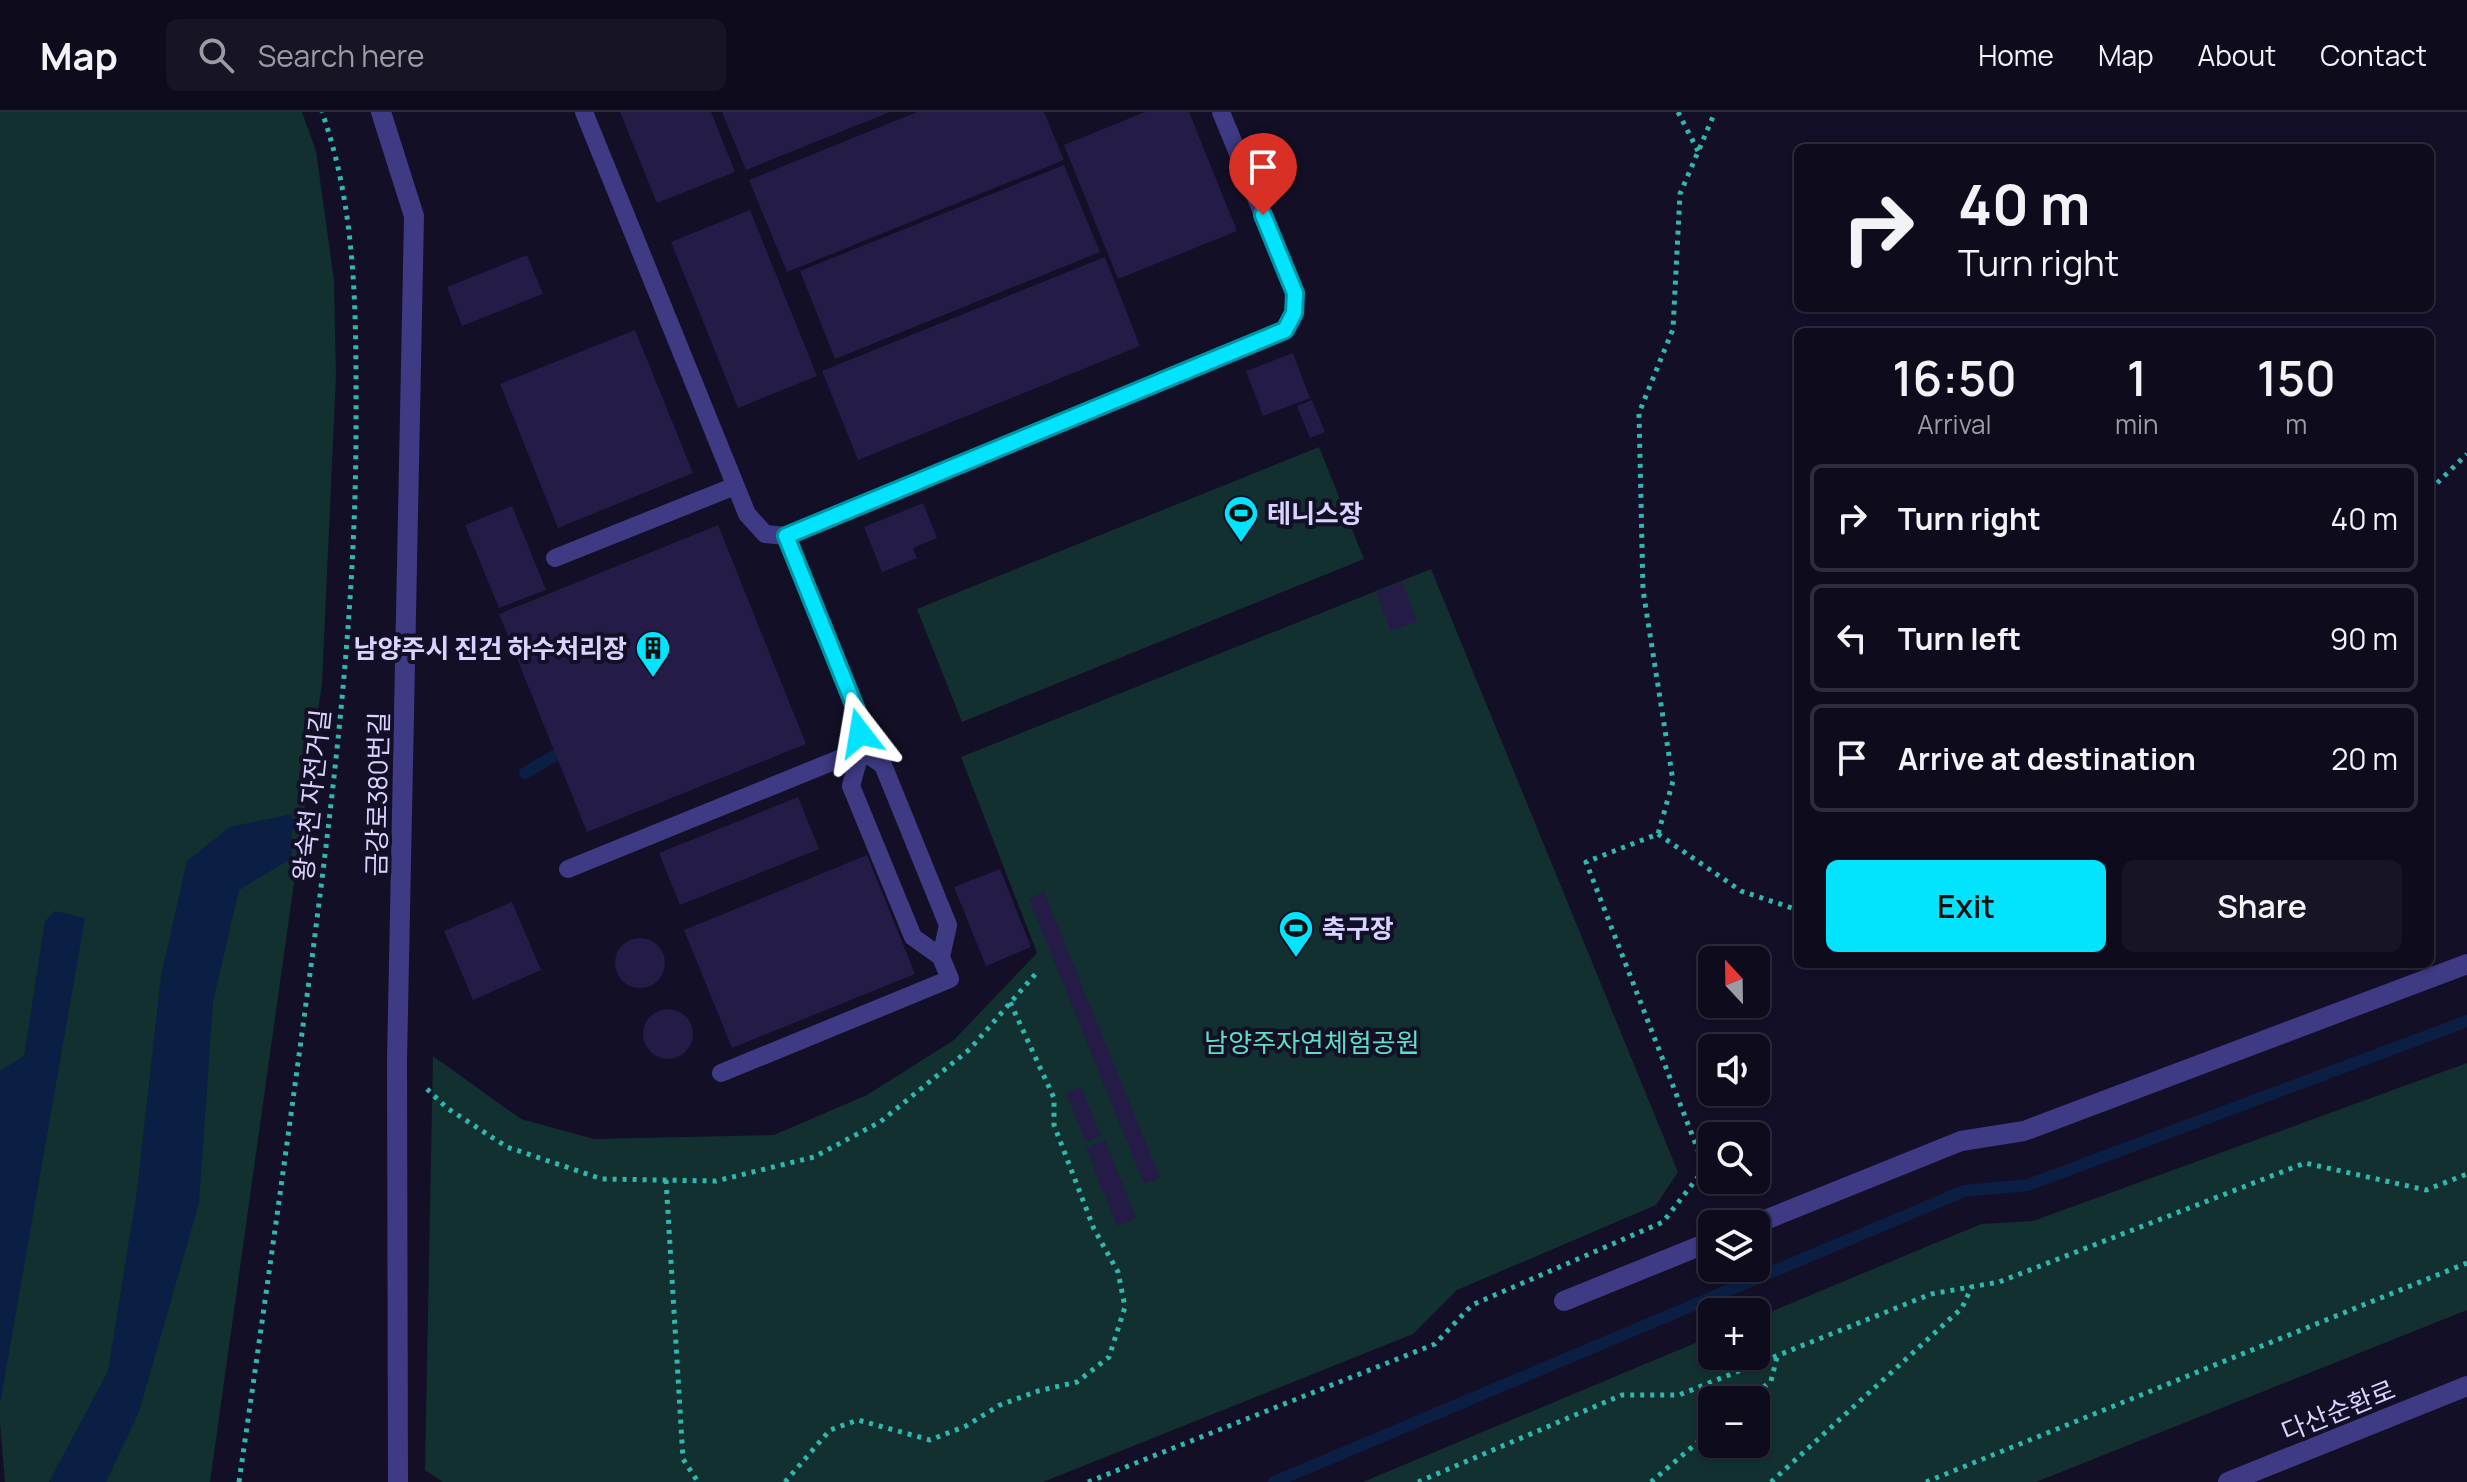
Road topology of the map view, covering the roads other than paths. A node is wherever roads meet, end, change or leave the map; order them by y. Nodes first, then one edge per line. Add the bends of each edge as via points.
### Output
1 (381, 112) edge
2 (584, 112) edge
3 (1221, 112) edge
4 (735, 486) junction
5 (786, 536) junction
6 (555, 558) dead end
7 (861, 750) junction
8 (568, 869) dead end
9 (941, 957) junction
10 (2467, 964) edge
11 (721, 1073) dead end
12 (1770, 1218) edge
13 (1698, 1247) edge
14 (1564, 1301) dead end
15 (2467, 1386) edge
16 (398, 1482) edge
17 (2228, 1482) edge

1 - 16 street, 금강로380번길 via 414,216 397,1061
2 - 4 lane
3 - 5 lane via 1295,293 1294,313 1285,330
4 - 5 lane via 747,514 765,534
4 - 6 lane
5 - 7 lane via 859,717
7 - 8 lane
7 - 9 lane via 883,765 948,925
7 - 9 lane via 851,786 913,937
9 - 11 lane via 950,979
10 - 12 street via 2024,1131 1961,1141
13 - 14 street
15 - 17 street, 다산순환로

